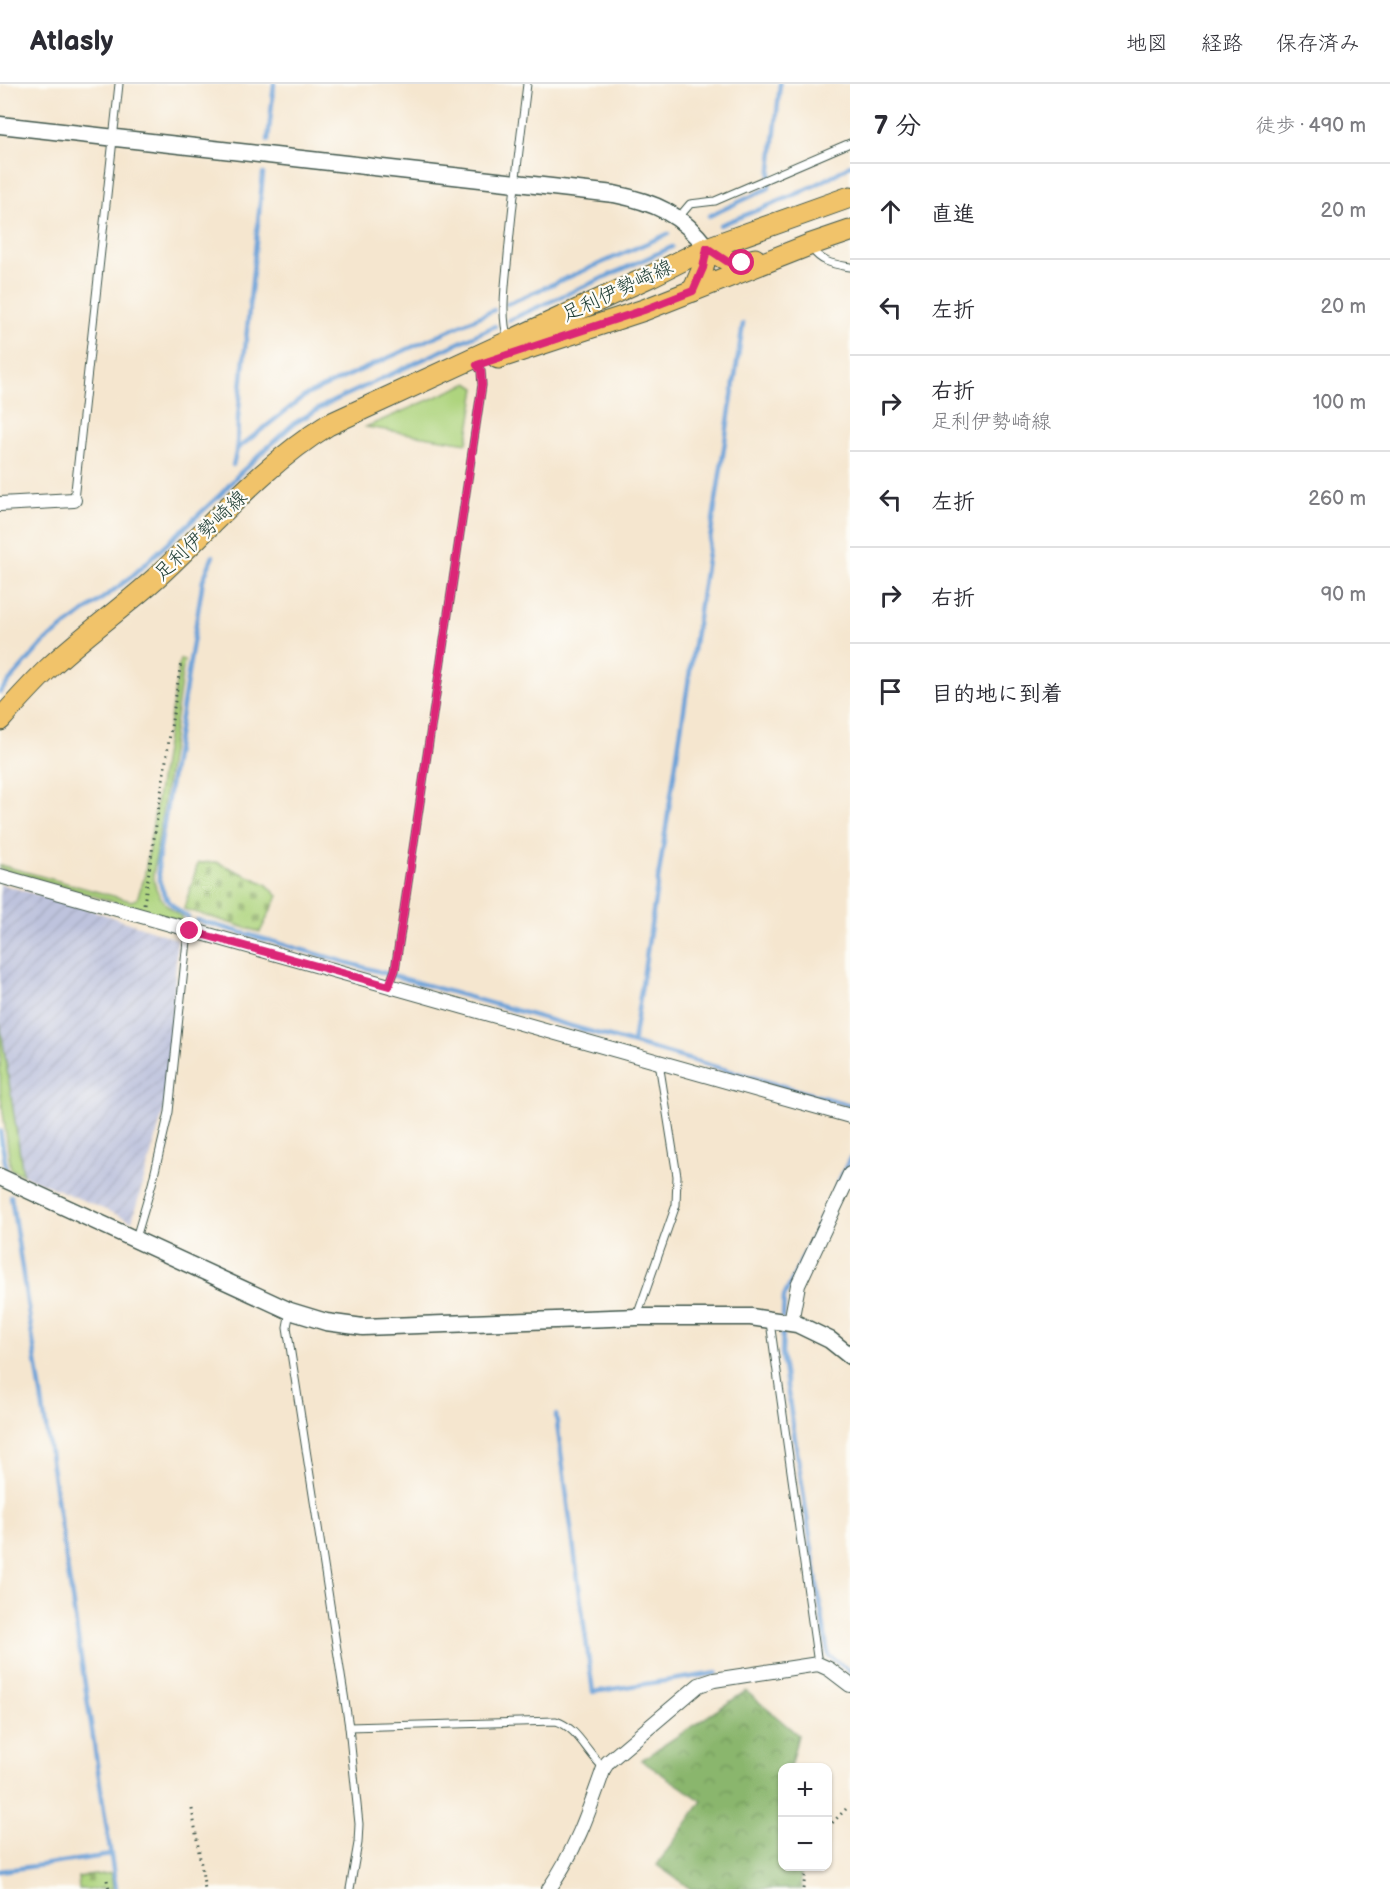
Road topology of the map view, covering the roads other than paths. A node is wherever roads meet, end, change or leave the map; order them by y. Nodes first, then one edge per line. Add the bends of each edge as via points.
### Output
1 (120, 84) edge
2 (527, 84) edge
3 (0, 125) edge
4 (113, 138) junction
5 (850, 143) edge
6 (515, 183) junction
7 (850, 197) edge
8 (679, 217) junction
9 (850, 231) edge
10 (809, 245) junction
11 (707, 248) junction
12 (850, 267) edge
13 (693, 291) junction
14 (509, 341) junction
15 (477, 365) junction
16 (423, 382) junction
17 (74, 500) joint
18 (0, 504) edge
19 (0, 720) edge
20 (0, 876) edge
21 (190, 931) junction
22 (389, 986) junction
23 (659, 1063) junction
24 (850, 1116) edge
25 (850, 1174) edge
26 (0, 1177) edge
27 (135, 1240) junction
28 (290, 1311) junction
29 (637, 1317) junction
30 (770, 1319) junction
31 (791, 1322) junction
32 (850, 1356) edge
33 (818, 1664) junction
34 (850, 1685) edge
35 (349, 1727) junction
36 (604, 1768) junction
37 (350, 1889) edge
38 (549, 1889) edge

1 - 4 lane
2 - 6 lane
3 - 4 street
4 - 6 street
4 - 17 lane
5 - 8 lane via 715,201 690,204
6 - 8 street via 629,196
6 - 14 lane via 504,297
7 - 11 main road, 足利伊勢崎線
8 - 11 street
9 - 10 main road, 足利伊勢崎線
10 - 11 main road via 798,243 736,263
10 - 12 lane via 818,258
10 - 13 main road, 足利伊勢崎線
11 - 13 main road
11 - 14 main road, 足利伊勢崎線
13 - 15 main road, 足利伊勢崎線
14 - 16 main road, 足利伊勢崎線
15 - 16 main road, 足利伊勢崎線
15 - 22 lane via 482,385 395,970
16 - 19 main road, 足利伊勢崎線 via 328,425 286,453 155,579 50,667
17 - 18 street
20 - 21 street
21 - 22 street
21 - 27 lane via 169,1112
22 - 23 street
23 - 24 street
23 - 29 lane via 676,1176 676,1205
25 - 31 street via 798,1286
26 - 27 street
27 - 28 street
28 - 29 street via 326,1322 363,1327
28 - 35 lane via 287,1327
29 - 30 street
30 - 31 street
30 - 33 lane
31 - 32 street via 830,1340
33 - 34 street
33 - 36 street via 699,1685
35 - 36 lane via 556,1721 571,1729
35 - 37 lane via 359,1824
36 - 38 street via 584,1827

